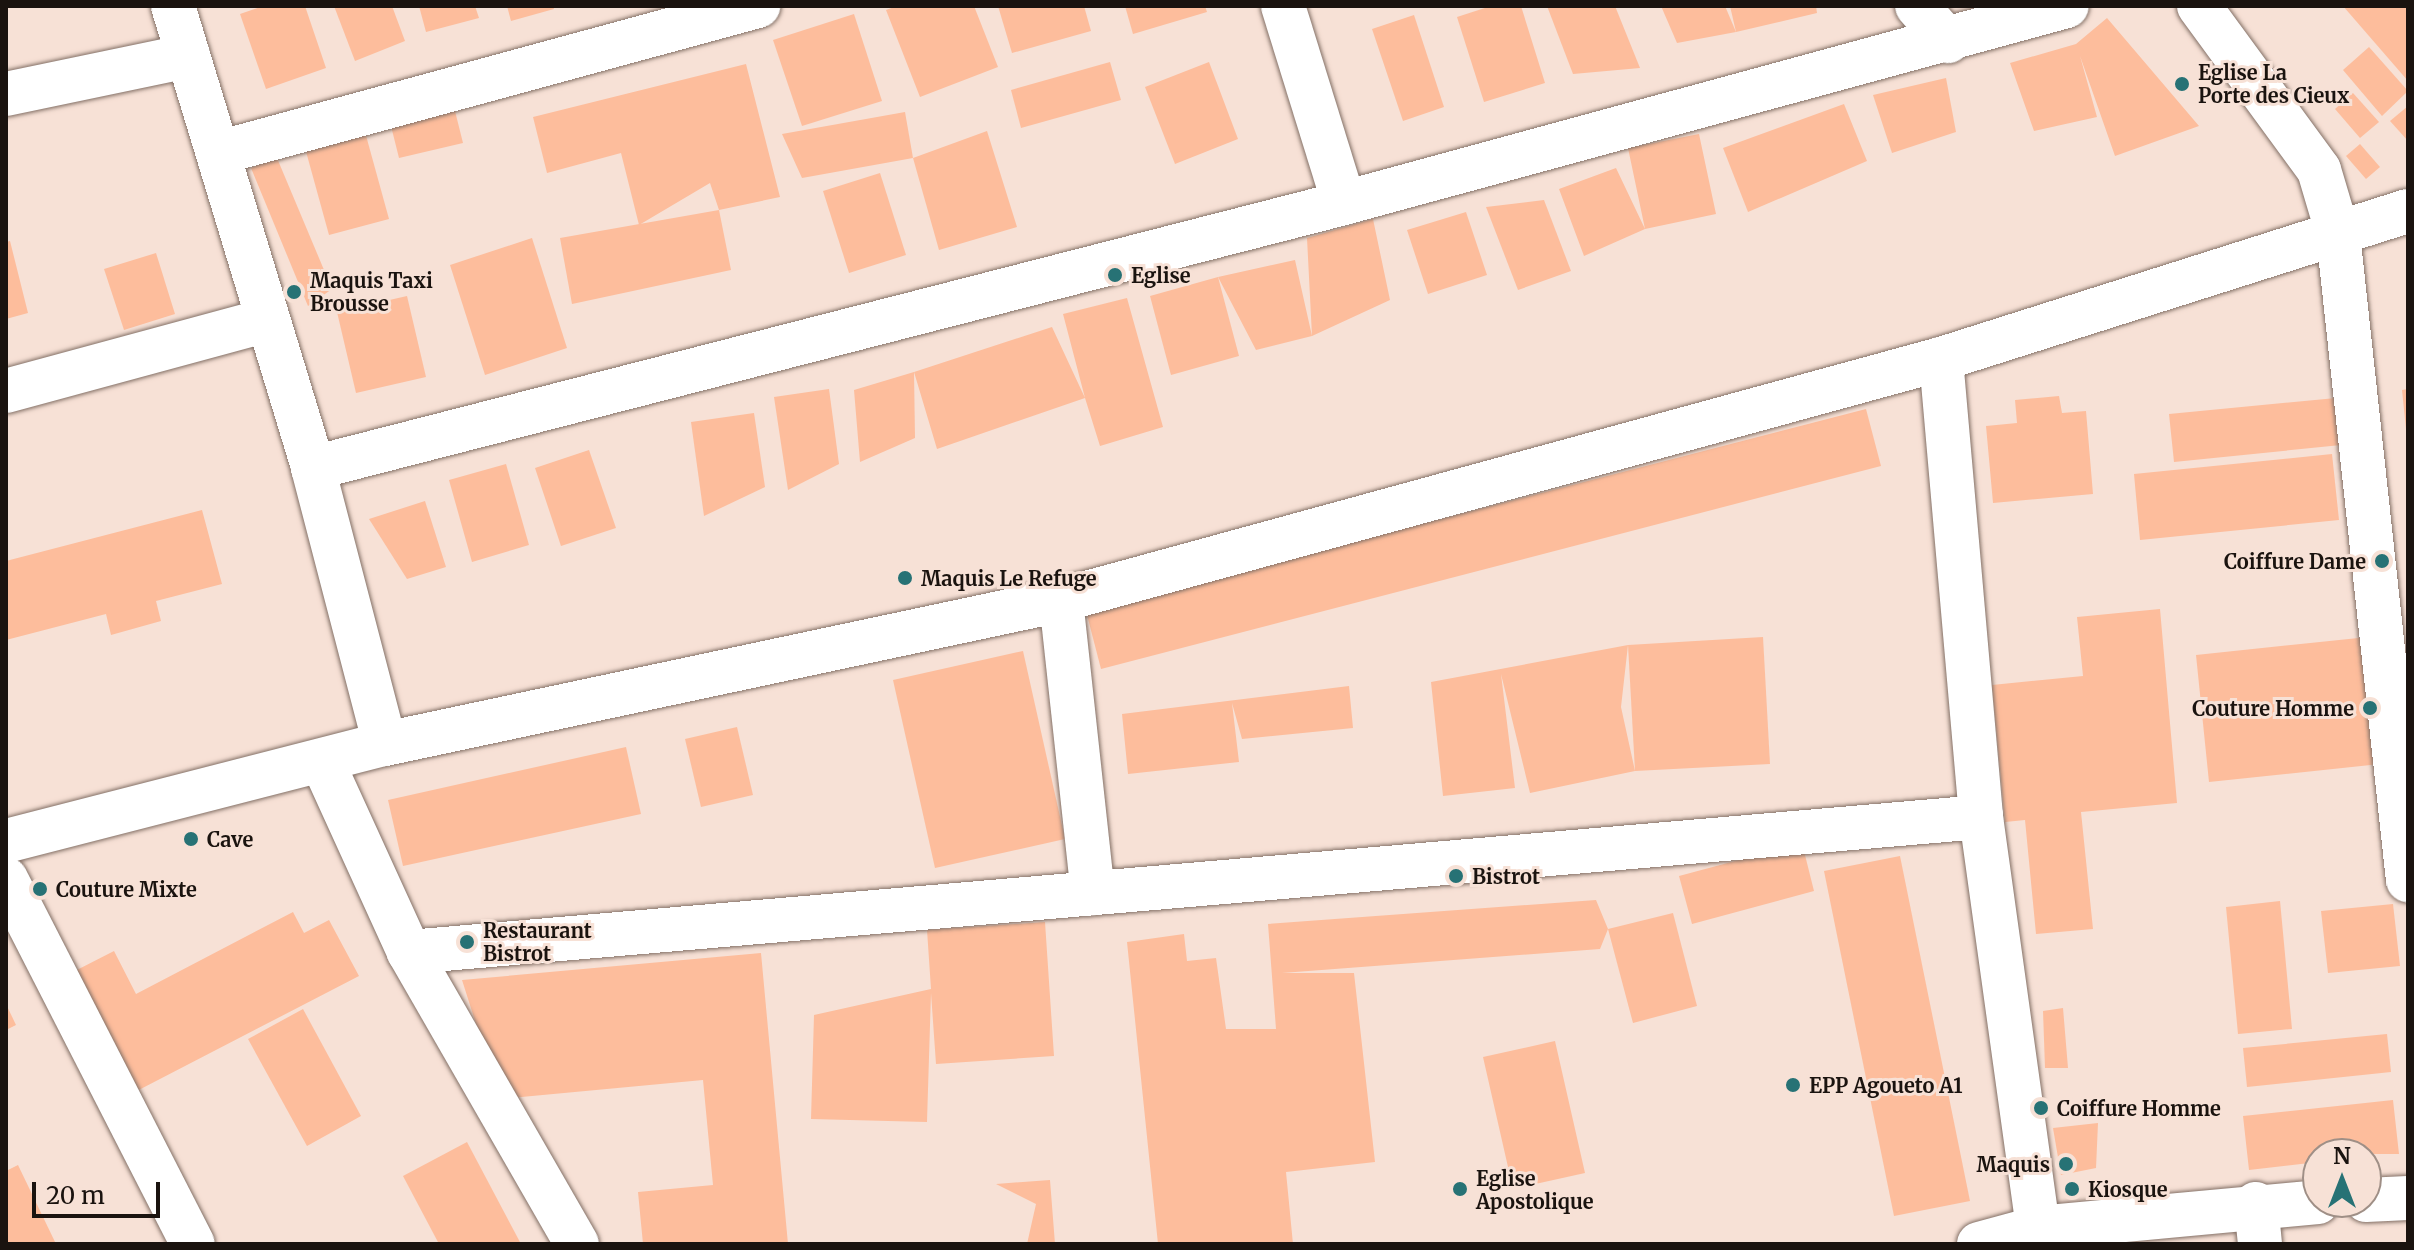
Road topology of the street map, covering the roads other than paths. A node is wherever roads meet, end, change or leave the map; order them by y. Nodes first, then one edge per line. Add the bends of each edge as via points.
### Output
1 (173, 6) edge
2 (758, 6) edge
3 (1283, 6) edge
4 (1917, 6) edge
5 (2067, 6) edge
6 (2199, 6) edge
7 (1948, 41) junction
8 (188, 56) junction
9 (6, 94) edge
10 (218, 153) junction
11 (1344, 203) junction
12 (2408, 211) edge
13 (2338, 234) junction
14 (268, 320) junction
15 (1941, 359) junction
16 (6, 391) edge
17 (313, 468) junction
18 (1061, 600) junction
19 (385, 744) junction
20 (322, 761) junction
21 (1981, 817) junction
22 (6, 841) edge
23 (6, 879) edge
24 (2408, 880) edge
25 (1093, 893) junction
26 (409, 952) junction
27 (2408, 1198) edge
28 (2382, 1199) edge
29 (2302, 1208) edge
30 (2258, 1224) edge
31 (2038, 1228) junction
32 (193, 1244) edge
33 (577, 1244) edge
34 (1979, 1244) edge

1 - 8 street
2 - 10 street
3 - 11 street
4 - 7 street
5 - 7 street
6 - 13 street via 2319,170
7 - 11 street
8 - 9 street
8 - 10 street
10 - 14 street
11 - 17 street
12 - 13 street
13 - 15 street
13 - 24 street
14 - 16 street
14 - 17 street
15 - 18 street
15 - 21 street
17 - 19 street
18 - 19 street
18 - 25 street
19 - 20 street
20 - 22 street
20 - 26 street
21 - 25 street
21 - 31 street
23 - 32 street
25 - 26 street
26 - 33 street
27 - 28 street
29 - 30 street
30 - 31 street
31 - 34 street

